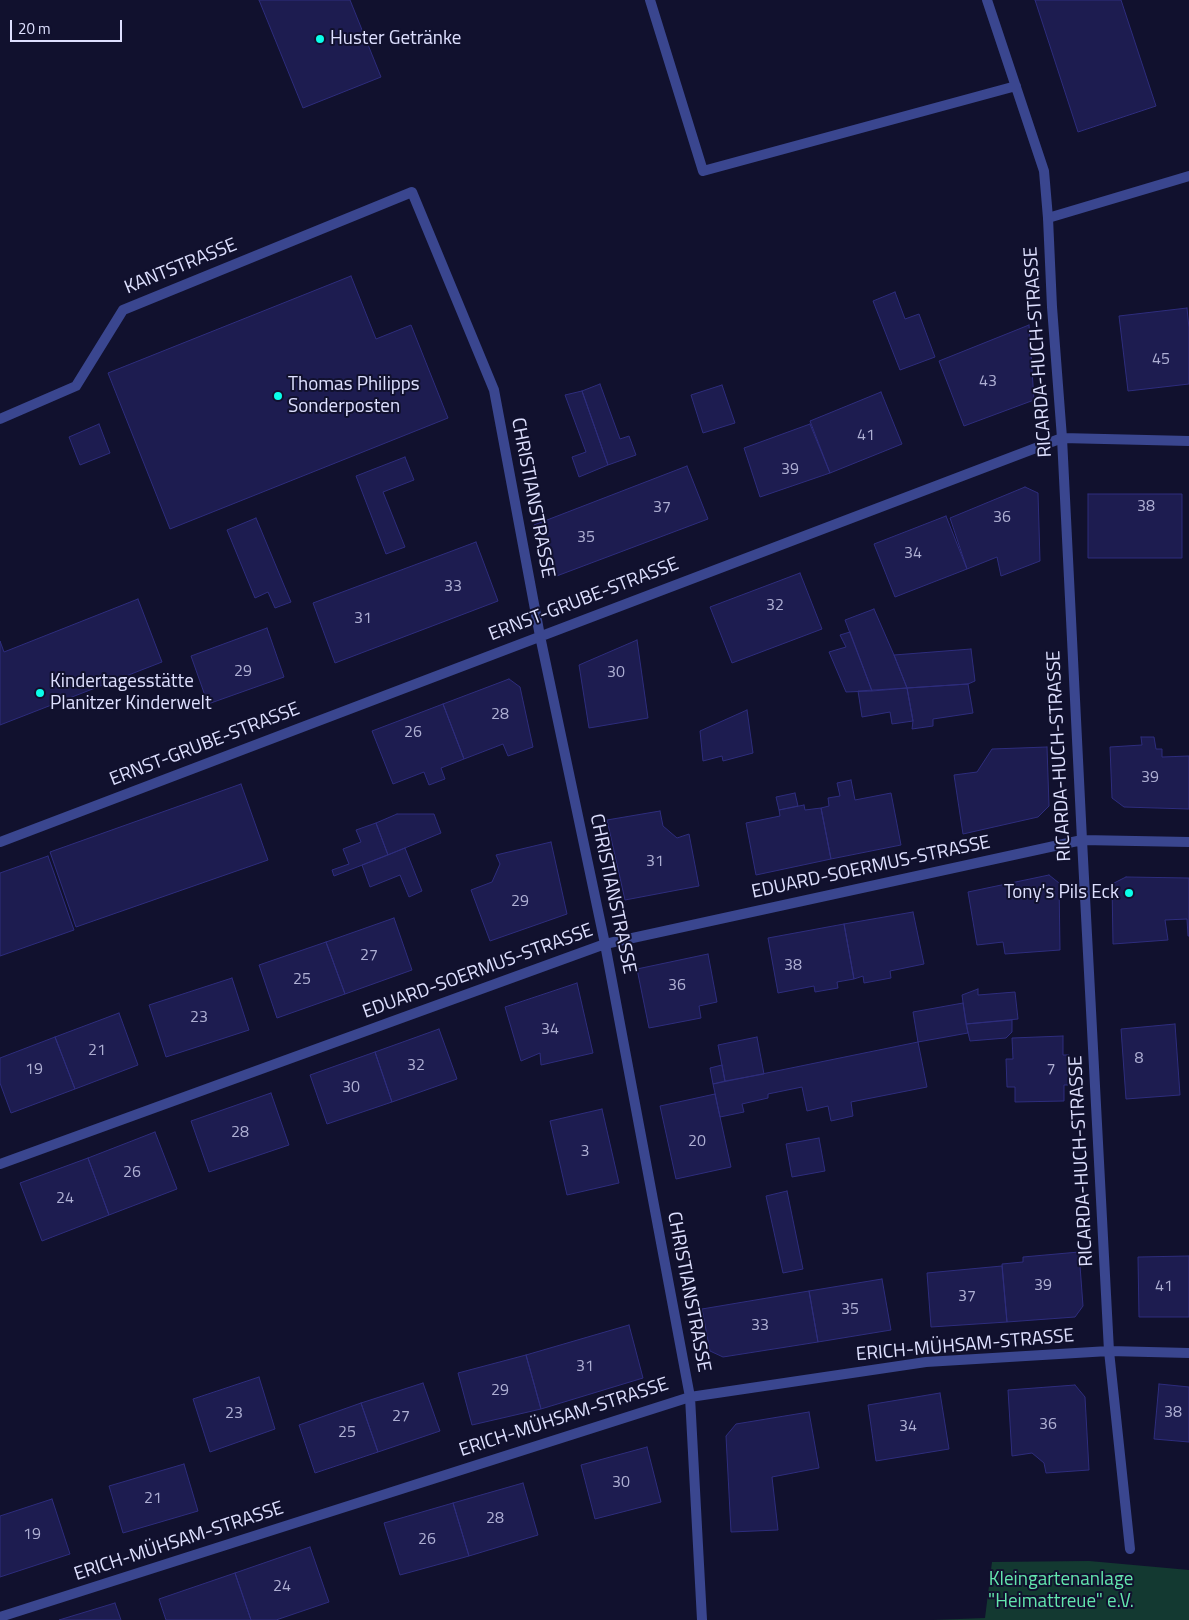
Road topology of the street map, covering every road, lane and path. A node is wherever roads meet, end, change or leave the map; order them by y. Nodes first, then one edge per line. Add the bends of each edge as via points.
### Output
1 (650, 0) edge
2 (987, 0) edge
3 (1016, 86) junction
4 (1189, 176) edge
5 (412, 192) joint
6 (1048, 218) junction
7 (0, 419) edge
8 (1062, 438) junction
9 (1189, 441) edge
10 (540, 636) junction
11 (1082, 840) junction
12 (0, 842) edge
13 (1189, 842) edge
14 (605, 944) junction
15 (0, 1164) edge
16 (1109, 1350) junction
17 (1189, 1353) edge
18 (690, 1397) junction
19 (1130, 1549) dead end
20 (0, 1618) edge
21 (702, 1620) edge

1 - 3 street via 704,171
2 - 3 street, RICARDA-HUCH-STRASSE
3 - 6 street, RICARDA-HUCH-STRASSE via 1044,171
4 - 6 street
5 - 7 street, KANTSTRASSE via 123,310 76,386
5 - 10 street, CHRISTIANSTRASSE via 494,390
6 - 8 street, RICARDA-HUCH-STRASSE
8 - 9 street, ERNST-GRUBE-STRASSE
8 - 10 street, ERNST-GRUBE-STRASSE
8 - 11 street, RICARDA-HUCH-STRASSE
10 - 12 street, ERNST-GRUBE-STRASSE
10 - 14 street, CHRISTIANSTRASSE
11 - 13 street, EDUARD-SOERMUS-STRASSE
11 - 14 street, EDUARD-SOERMUS-STRASSE
11 - 16 street, RICARDA-HUCH-STRASSE
14 - 15 street, EDUARD-SOERMUS-STRASSE
14 - 18 street, CHRISTIANSTRASSE
16 - 17 street, ERICH-MÜHSAM-STRASSE
16 - 18 street, ERICH-MÜHSAM-STRASSE via 926,1362
16 - 19 street, RICARDA-HUCH-STRASSE
18 - 20 street, ERICH-MÜHSAM-STRASSE
18 - 21 street, CHRISTIANSTRASSE

